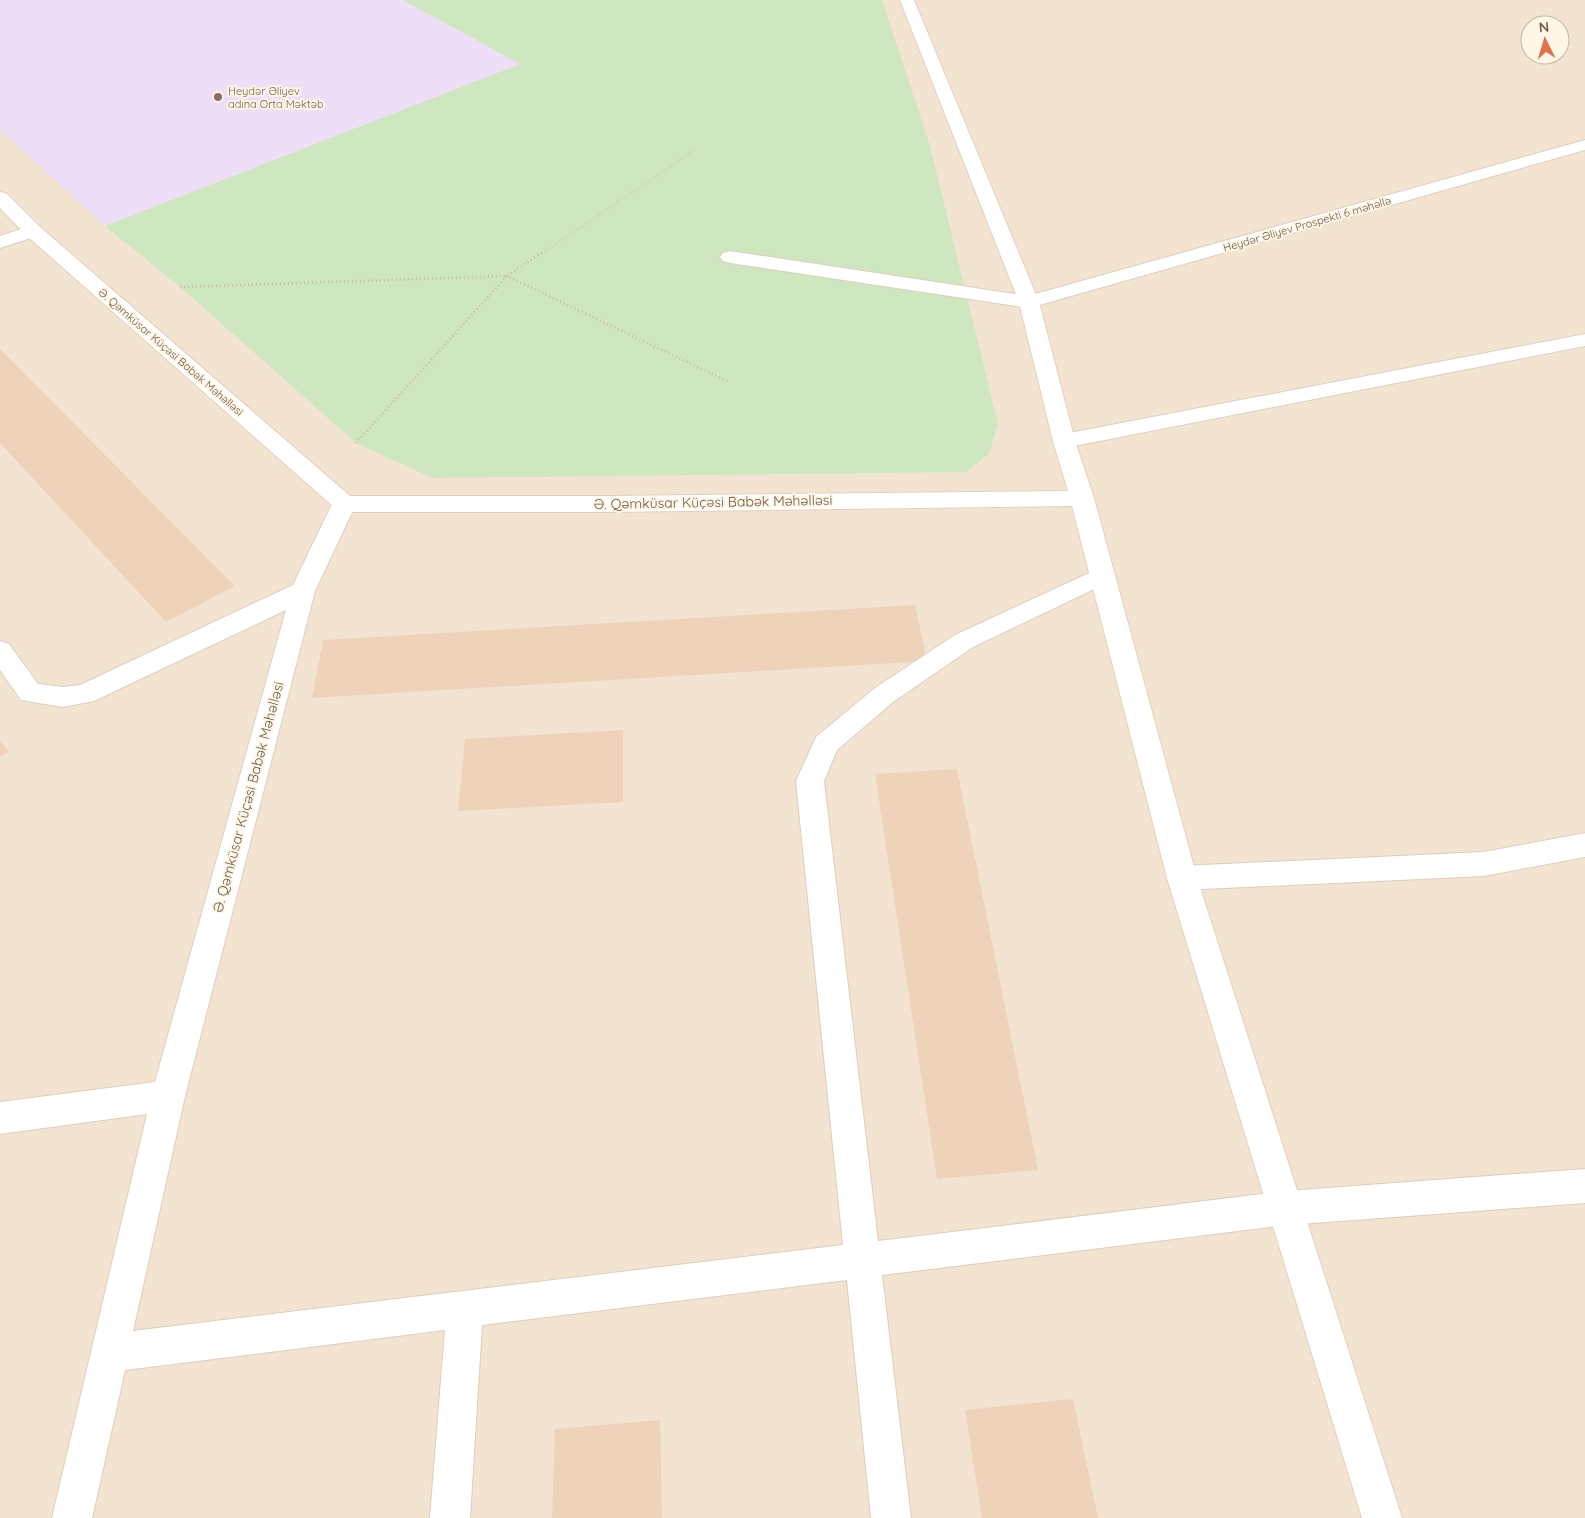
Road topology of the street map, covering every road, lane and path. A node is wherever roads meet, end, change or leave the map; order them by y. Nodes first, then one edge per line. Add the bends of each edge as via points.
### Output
1 (907, 0) edge
2 (1585, 145) edge
3 (696, 149) dead end
4 (0, 197) edge
5 (33, 231) junction
6 (0, 242) edge
7 (730, 257) dead end
8 (506, 276) junction
9 (180, 287) dead end
10 (1029, 302) junction
11 (1585, 340) edge
12 (727, 381) dead end
13 (1064, 440) junction
14 (356, 443) dead end
15 (1082, 498) junction
16 (344, 504) junction
17 (1102, 575) junction
18 (303, 591) junction
19 (0, 650) edge
20 (1585, 844) edge
21 (1182, 878) junction
22 (168, 1096) junction
23 (0, 1118) edge
24 (1585, 1186) edge
25 (1287, 1208) junction
26 (864, 1260) junction
27 (465, 1309) junction
28 (110, 1353) junction
29 (72, 1518) edge
30 (450, 1518) edge
31 (891, 1518) edge
32 (1382, 1518) edge

1 - 10 street
2 - 10 street, Heydər Əliyev Prospekti 6 məhəllə
3 - 8 path
4 - 5 street, Ə. Qəmküsar Küçəsi Babək Məhəlləsi
5 - 6 street
5 - 16 street, Ə. Qəmküsar Küçəsi Babək Məhəlləsi
7 - 10 street
8 - 9 path
8 - 12 path
8 - 14 path
10 - 13 street
11 - 13 street
13 - 15 street
15 - 16 street, Ə. Qəmküsar Küçəsi Babək Məhəlləsi
15 - 17 street
16 - 18 street, Ə. Qəmküsar Küçəsi Babək Məhəlləsi
17 - 21 street
17 - 26 street via 964,641 884,695 826,744 810,781
18 - 19 street via 85,694 63,697 30,694
18 - 22 street, Ə. Qəmküsar Küçəsi Babək Məhəlləsi
20 - 21 street via 1484,864
21 - 25 street
22 - 23 street
22 - 28 street, Ə. Qəmküsar Küçəsi Babək Məhəlləsi
24 - 25 street
25 - 26 street
25 - 32 street
26 - 27 street
26 - 31 street
27 - 28 street
27 - 30 street
28 - 29 street, Ə. Qəmküsar Küçəsi Babək Məhəlləsi

